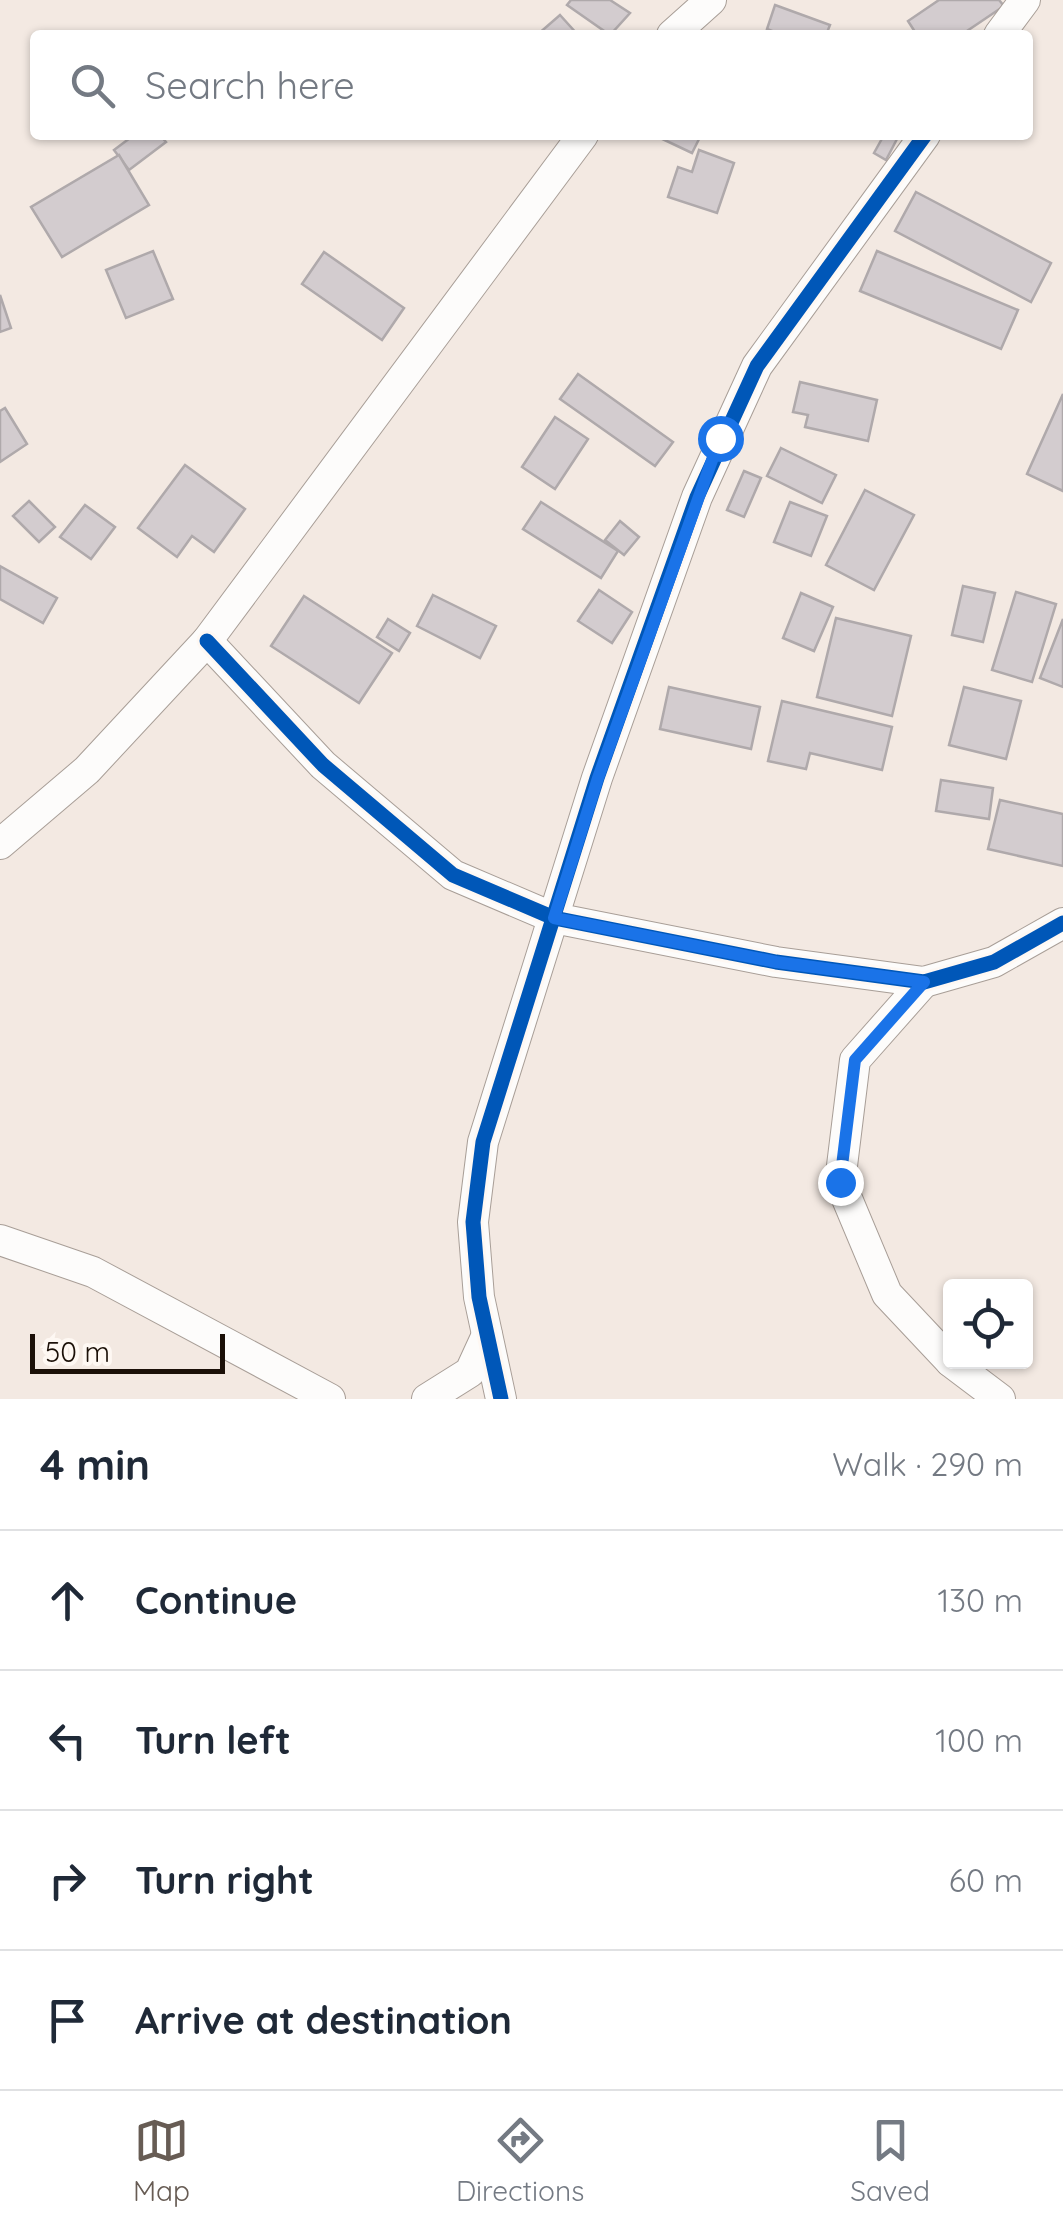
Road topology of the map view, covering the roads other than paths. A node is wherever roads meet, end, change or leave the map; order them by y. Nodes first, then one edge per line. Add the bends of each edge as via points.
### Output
1 (712, 0) edge
2 (1025, 0) edge
3 (678, 30) edge
4 (1003, 30) edge
5 (580, 140) edge
6 (921, 140) edge
7 (206, 642) junction
8 (0, 844) edge
9 (554, 918) junction
10 (1063, 923) edge
11 (924, 982) junction
12 (0, 1240) edge
13 (488, 1335) junction
14 (943, 1353) edge
15 (961, 1369) edge
16 (330, 1399) edge
17 (427, 1399) edge
18 (501, 1399) edge
19 (1000, 1399) edge

1 - 3 street
2 - 4 street
5 - 7 street
6 - 9 street via 757,366 720,438
7 - 8 street via 87,770
7 - 9 street via 323,765 453,875
9 - 11 street via 776,962
9 - 13 street via 483,1142 473,1222
10 - 11 street via 994,962
11 - 14 street via 855,1060 840,1182 886,1294
12 - 16 street via 93,1272
13 - 17 street via 470,1372
13 - 18 street
15 - 19 street

